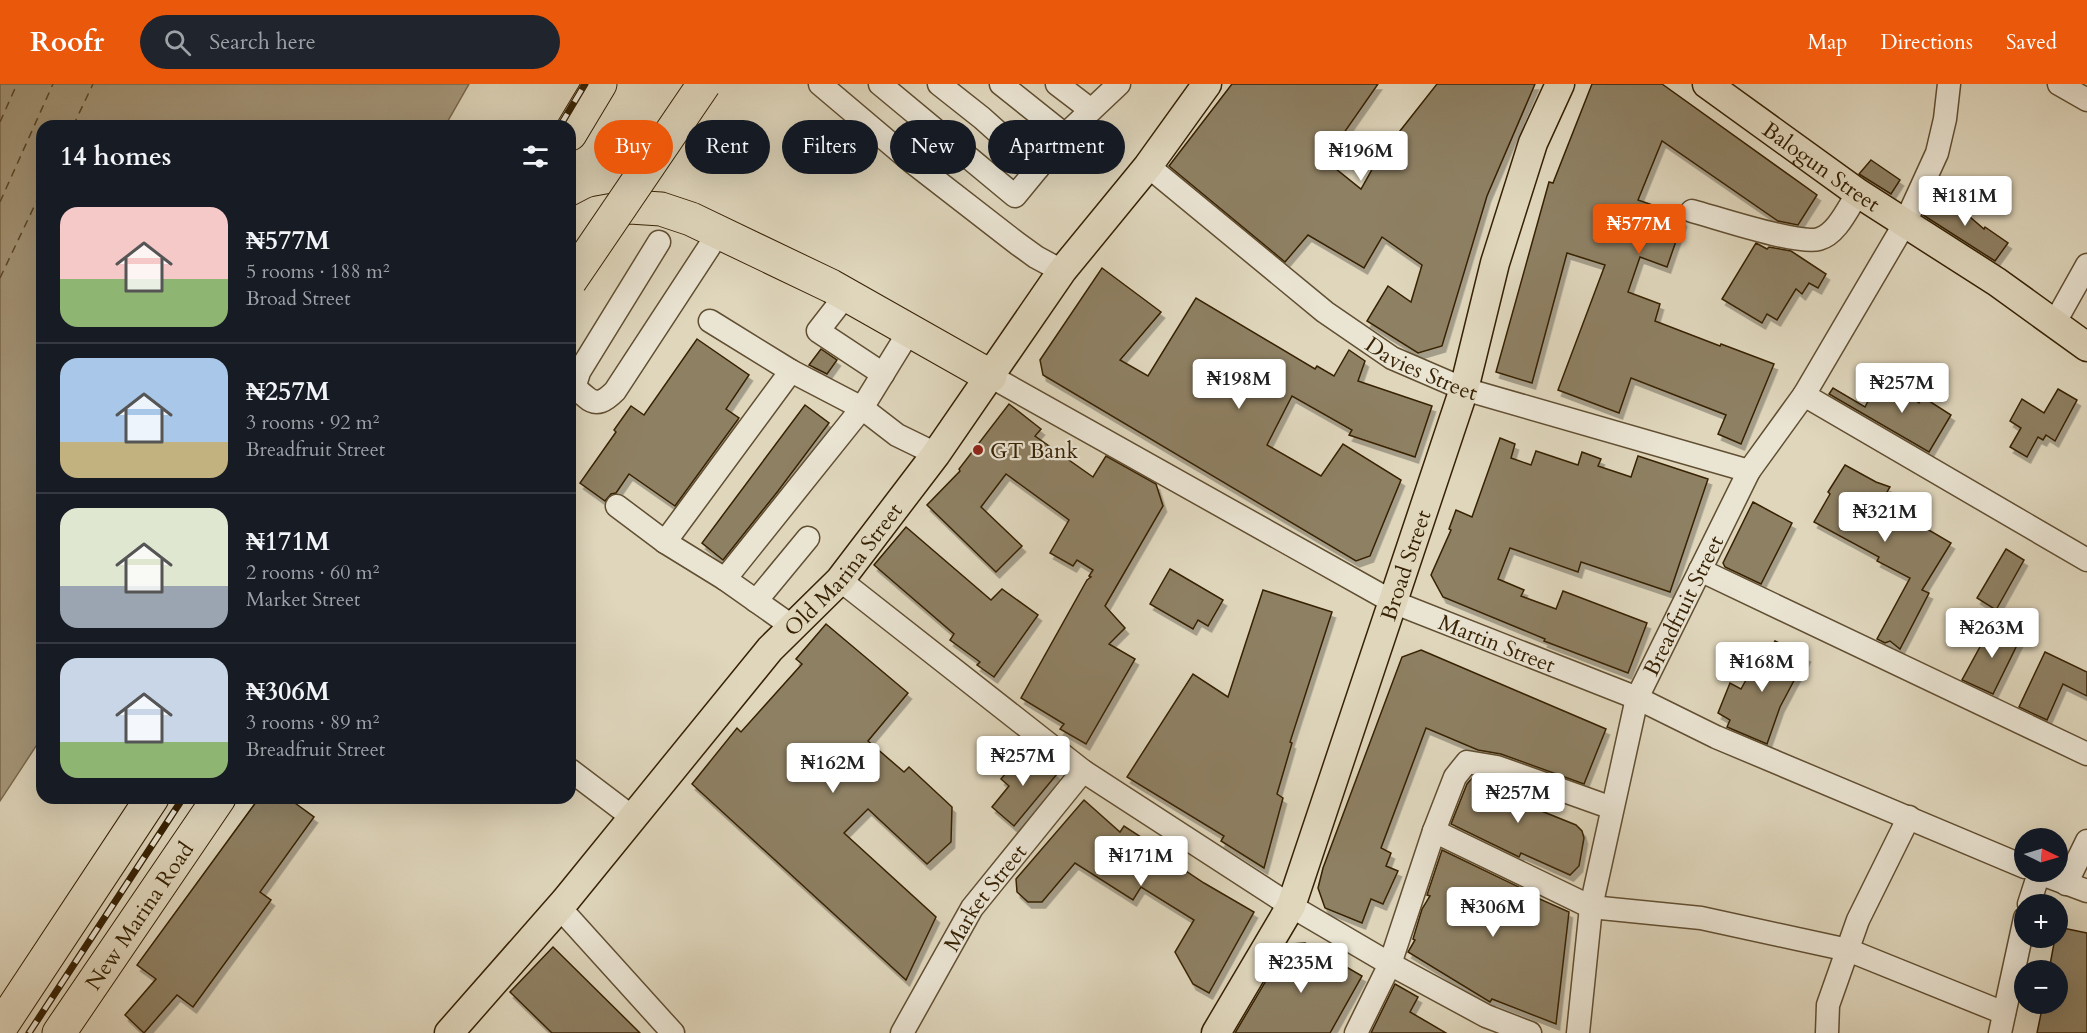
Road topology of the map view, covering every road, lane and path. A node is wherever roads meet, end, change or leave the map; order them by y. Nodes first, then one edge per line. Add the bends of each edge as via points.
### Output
1 (600, 84) edge
2 (704, 84) edge
3 (820, 84) edge
4 (880, 84) edge
5 (939, 84) edge
6 (1001, 84) edge
7 (1057, 84) edge
8 (1119, 84) edge
9 (1208, 84) edge
10 (1560, 84) edge
11 (1707, 84) edge
12 (1949, 84) edge
13 (2059, 84) edge
14 (2087, 100) edge
15 (1092, 110) junction
16 (1046, 120) edge
17 (1081, 120) edge
18 (988, 123) edge
19 (576, 124) edge
20 (1148, 165) junction
21 (988, 174) edge
22 (988, 174) edge
23 (1033, 174) edge
24 (1858, 193) junction
25 (1692, 211) dead end
26 (1905, 223) junction
27 (576, 224) edge
28 (719, 232) junction
29 (659, 242) dead end
30 (2087, 265) edge
31 (1062, 271) junction
32 (576, 272) edge
33 (846, 294) junction
34 (710, 321) dead end
35 (2054, 324) junction
36 (910, 330) junction
37 (2087, 347) edge
38 (791, 371) junction
39 (884, 374) junction
40 (990, 376) junction
41 (1464, 389) junction
42 (1804, 395) junction
43 (862, 408) junction
44 (936, 454) junction
45 (1749, 471) junction
46 (617, 506) dead end
47 (808, 538) dead end
48 (665, 542) junction
49 (2087, 560) edge
50 (1700, 570) junction
51 (725, 579) junction
52 (840, 580) junction
53 (756, 601) junction
54 (1393, 602) junction
55 (793, 627) junction
56 (1637, 698) junction
57 (2087, 753) edge
58 (1083, 771) junction
59 (576, 775) edge
60 (148, 804) edge
61 (215, 804) edge
62 (1612, 808) junction
63 (632, 817) junction
64 (1909, 817) junction
65 (1434, 831) junction
66 (2087, 841) edge
67 (2014, 862) edge
68 (2062, 882) edge
69 (2076, 888) edge
70 (1291, 906) junction
71 (559, 907) junction
72 (1591, 907) junction
73 (2018, 948) edge
74 (1848, 950) junction
75 (1390, 964) junction
76 (2002, 1023) edge
77 (0, 1028) edge
78 (59, 1033) edge
79 (449, 1033) edge
80 (673, 1033) edge
81 (902, 1033) edge
82 (1216, 1033) edge
83 (1356, 1033) edge
84 (1530, 1033) edge
85 (1578, 1033) edge
86 (1827, 1033) edge

1 - 19 highway
2 - 32 highway, bridge
3 - 31 street via 929,175 1036,257
4 - 21 street
5 - 18 street
6 - 16 street
7 - 15 street
8 - 15 street
9 - 20 main road, Old Marina Street
10 - 41 main road, Broad Street via 1533,144 1495,264
11 - 24 main road, Balogun Street
12 - 26 street, Breadfruit Street via 1937,153
13 - 14 street
15 - 17 street
20 - 31 main road, Old Marina Street
20 - 41 street, Davies Street via 1325,312 1392,358
22 - 23 street via 1015,196
24 - 25 street via 1834,229 1820,238 1785,236
24 - 26 main road, Balogun Street
26 - 35 main road, Balogun Street
26 - 42 street, Breadfruit Street
27 - 28 highway via 597,213 630,207 661,209
28 - 29 street via 615,391 607,400 590,400 578,390 579,372
28 - 33 highway
30 - 35 street
31 - 40 main road, Old Marina Street
33 - 36 highway
33 - 39 street via 818,331
34 - 38 street
35 - 37 main road, Balogun Street
36 - 39 street
36 - 40 highway
38 - 43 street
38 - 48 street
39 - 43 street
40 - 44 main road, Old Marina Street
40 - 54 street, Martin Street
41 - 45 street, Davies Street
41 - 54 main road, Broad Street
42 - 45 street, Breadfruit Street
42 - 49 street
43 - 44 street via 891,442
43 - 51 street
44 - 52 main road, Old Marina Street
45 - 50 street, Breadfruit Street
46 - 48 street
47 - 53 street
48 - 51 street
50 - 56 street, Breadfruit Street
50 - 57 street
51 - 53 street
52 - 55 main road, Old Marina Street
52 - 58 street
53 - 55 street
54 - 56 street, Martin Street
54 - 70 main road, Broad Street
55 - 63 main road, Old Marina Street via 770,649
56 - 62 street, Breadfruit Street
56 - 64 street, Martin Street via 1716,737
58 - 70 street
58 - 81 street, Market Street via 972,908
59 - 63 street
60 - 77 highway
61 - 78 highway, New Marina Road
62 - 65 street via 1497,767 1467,762 1455,777
62 - 72 street, Breadfruit Street
63 - 71 main road, Old Marina Street
64 - 67 street, Martin Street
64 - 74 street via 1858,920
65 - 72 street
65 - 75 street
66 - 69 street
68 - 69 street, Martin Street
70 - 75 street
70 - 82 main road, Broad Street
71 - 79 main road, Old Marina Street
71 - 80 street
72 - 74 street via 1701,918
72 - 85 street, Breadfruit Street
73 - 76 street
74 - 76 street
74 - 86 street via 1828,1005
75 - 83 street
75 - 84 street via 1486,1016

